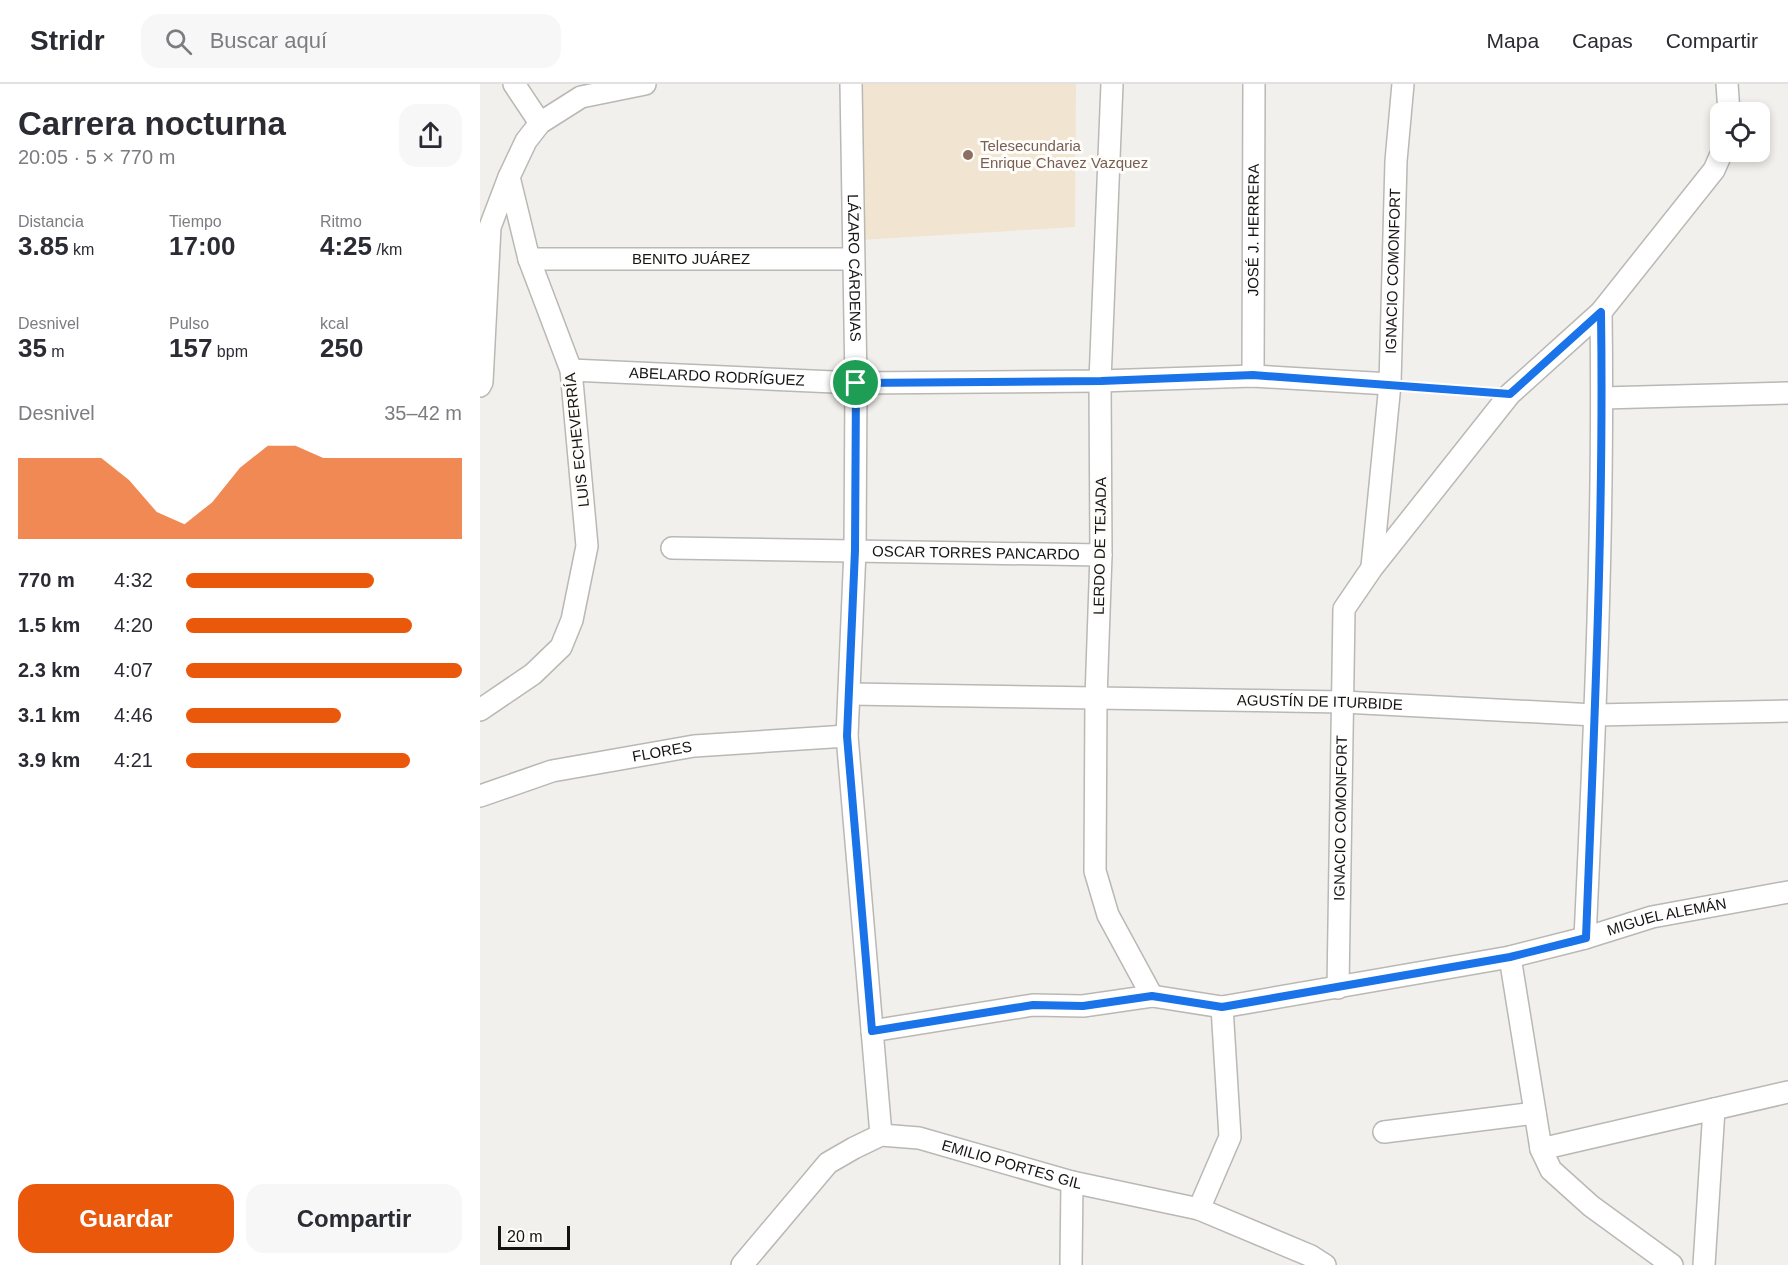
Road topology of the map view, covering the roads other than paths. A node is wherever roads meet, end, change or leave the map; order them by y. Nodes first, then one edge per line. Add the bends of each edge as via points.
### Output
1 (514, 84) edge
2 (645, 84) edge
3 (851, 84) edge
4 (1112, 84) edge
5 (1254, 84) edge
6 (1403, 84) edge
7 (1727, 84) edge
8 (1728, 102) edge
9 (540, 123) junction
10 (1718, 162) edge
11 (509, 177) junction
12 (529, 259) junction
13 (853, 259) junction
14 (1601, 312) junction
15 (571, 370) junction
16 (1253, 375) junction
17 (1101, 381) junction
18 (856, 383) junction
19 (1390, 384) junction
20 (480, 386) edge
21 (1788, 393) edge
22 (1602, 398) junction
23 (672, 548) dead end
24 (855, 550) junction
25 (1101, 555) junction
26 (1372, 568) junction
27 (850, 694) junction
28 (1096, 698) junction
29 (1343, 702) junction
30 (480, 710) edge
31 (1788, 711) edge
32 (1595, 715) junction
33 (847, 736) junction
34 (480, 796) edge
35 (1788, 892) edge
36 (1586, 938) junction
37 (1510, 957) junction
38 (1338, 988) junction
39 (1152, 996) junction
40 (1222, 1007) junction
41 (872, 1031) junction
42 (1788, 1092) edge
43 (1714, 1109) junction
44 (1535, 1113) junction
45 (1384, 1132) dead end
46 (881, 1135) junction
47 (1541, 1149) junction
48 (1072, 1182) junction
49 (1199, 1209) junction
50 (742, 1265) edge
51 (1071, 1265) edge
52 (1325, 1265) edge
53 (1672, 1265) edge
54 (1704, 1265) edge

1 - 9 street
2 - 9 street via 581,97
3 - 13 street, LÁZARO CÁRDENAS
4 - 17 street, LERDO DE TEJADA
5 - 16 street, JOSÉ J. HERRERA
6 - 19 street, IGNACIO COMONFORT via 1396,161
7 - 8 street
9 - 11 street via 526,141
10 - 14 street
11 - 12 street, LUIS ECHEVERRÍA
11 - 20 street via 490,226
12 - 13 street, BENITO JUÁREZ
12 - 15 street, LUIS ECHEVERRÍA
13 - 18 street, LÁZARO CÁRDENAS
14 - 22 street
14 - 26 street via 1510,394
15 - 18 street, ABELARDO RODRÍGUEZ
15 - 30 street, LUIS ECHEVERRÍA via 587,546 572,620 561,646 533,674
16 - 17 street, ABELARDO RODRÍGUEZ
16 - 19 street, ABELARDO RODRÍGUEZ
17 - 18 street, ABELARDO RODRÍGUEZ
17 - 25 street, LERDO DE TEJADA
18 - 24 street, LÁZARO CÁRDENAS
19 - 26 street, IGNACIO COMONFORT
21 - 22 street
22 - 32 street
23 - 24 street, OSCAR TORRES PANCARDO
24 - 25 street, OSCAR TORRES PANCARDO
24 - 27 street, LÁZARO CÁRDENAS
25 - 28 street, LERDO DE TEJADA
26 - 29 street, IGNACIO COMONFORT via 1344,609
27 - 28 street, AGUSTÍN DE ITURBIDE
27 - 33 street, LÁZARO CÁRDENAS
28 - 29 street, AGUSTÍN DE ITURBIDE
28 - 39 street, LERDO DE TEJADA via 1095,871 1108,915
29 - 32 street, AGUSTÍN DE ITURBIDE
29 - 38 street, IGNACIO COMONFORT
31 - 32 street, AGUSTÍN DE ITURBIDE
32 - 36 street
33 - 34 street, FLORES via 694,746 552,771
33 - 41 street, LÁZARO CÁRDENAS
35 - 36 street, MIGUEL ALEMÁN via 1652,917
36 - 37 street, MIGUEL ALEMÁN
37 - 38 street, MIGUEL ALEMÁN
37 - 44 street
38 - 40 street, MIGUEL ALEMÁN
39 - 40 street, MIGUEL ALEMÁN
39 - 41 street, MIGUEL ALEMÁN via 1083,1006 1033,1005
40 - 49 street via 1230,1137
41 - 46 street, LÁZARO CÁRDENAS
42 - 43 street
43 - 47 street
43 - 54 street
44 - 45 street
44 - 47 street
46 - 48 street, EMILIO PORTES GIL via 920,1138
46 - 50 street via 828,1163
47 - 53 street via 1551,1170 1591,1206
48 - 49 street, EMILIO PORTES GIL
48 - 51 street
49 - 52 street, EMILIO PORTES GIL

